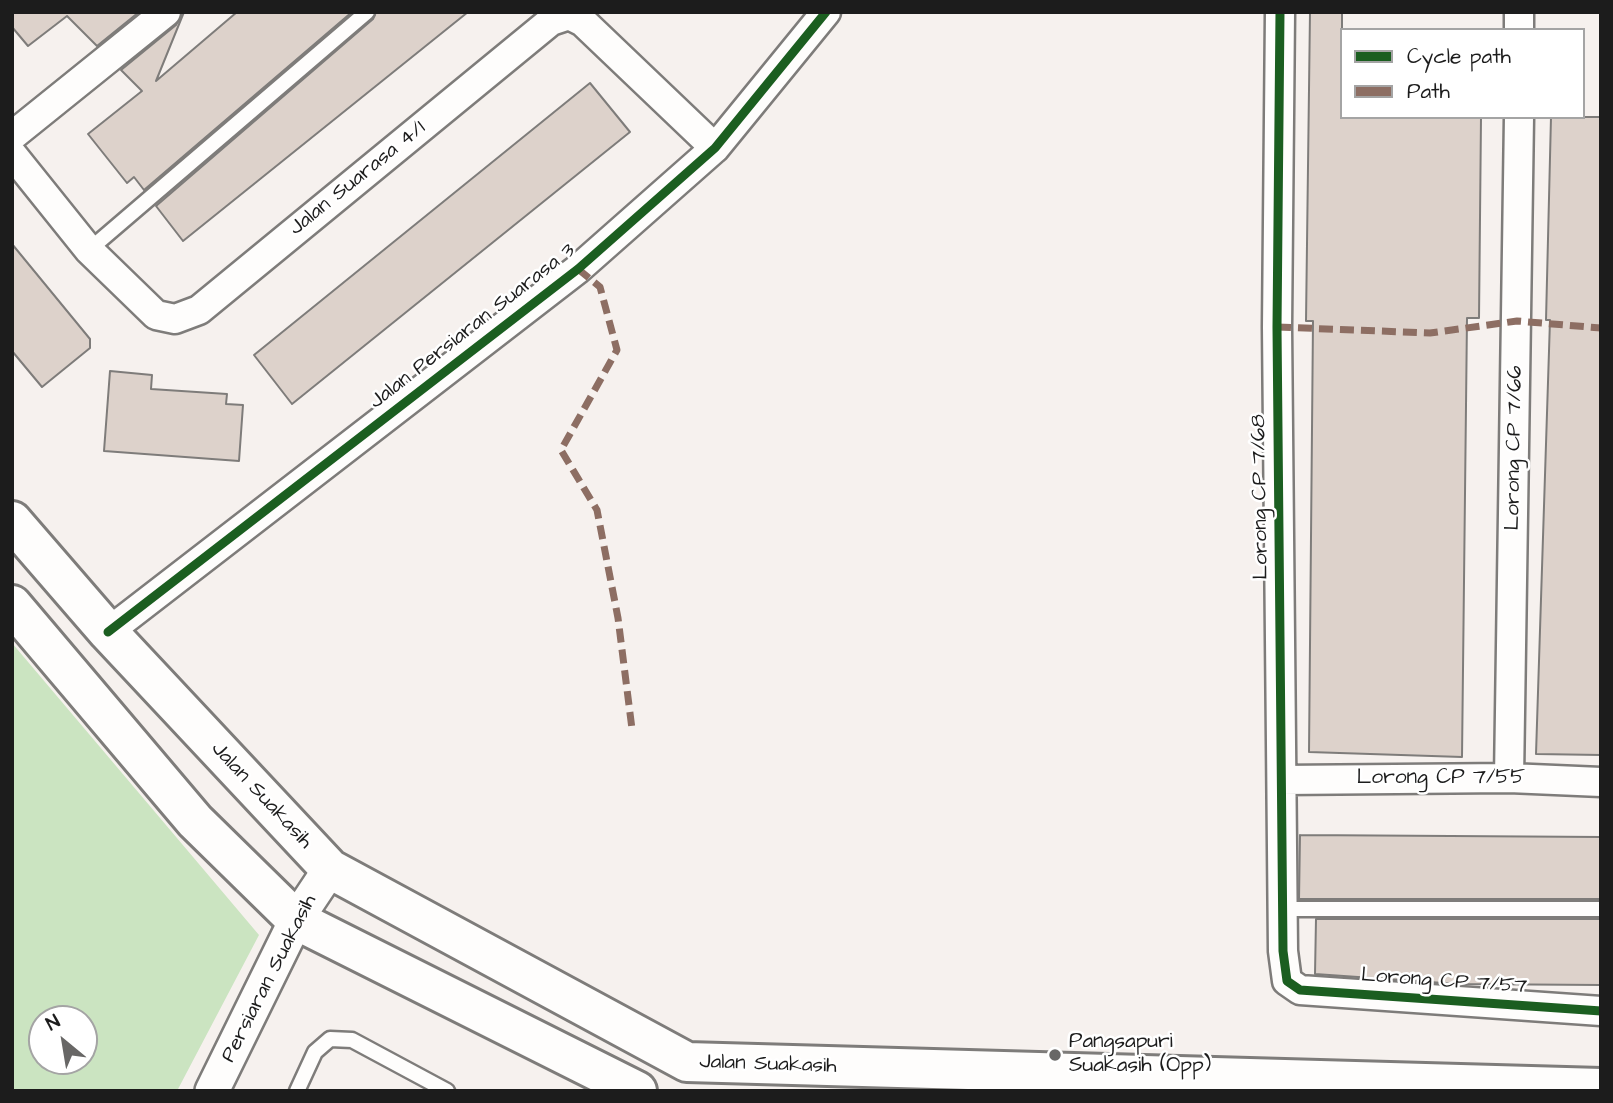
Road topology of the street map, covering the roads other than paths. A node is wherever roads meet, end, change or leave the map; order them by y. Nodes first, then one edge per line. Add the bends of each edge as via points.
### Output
1 (166, 12) edge
2 (368, 12) edge
3 (826, 12) edge
4 (1280, 12) edge
5 (1518, 119) edge
6 (12, 136) edge
7 (715, 148) junction
8 (12, 155) edge
9 (89, 250) junction
10 (12, 521) edge
11 (12, 605) edge
12 (108, 632) junction
13 (1509, 778) junction
14 (1282, 780) junction
15 (1601, 782) edge
16 (330, 869) junction
17 (1284, 909) junction
18 (1601, 909) edge
19 (296, 920) junction
20 (1287, 981) joint
21 (1601, 1010) edge
22 (1601, 1088) edge
23 (212, 1091) edge
24 (297, 1091) edge
25 (447, 1091) edge
26 (637, 1091) edge

1 - 6 street
2 - 9 lane
3 - 7 street, Jalan Persiaran Suarasa 3
4 - 14 street, Lorong CP 7/68 via 1277,327
5 - 13 street, Lorong CP 7/66
7 - 9 street, Jalan Suarasa 4/1 via 583,22 569,15 551,21 199,310 175,318 156,315
7 - 12 street, Jalan Persiaran Suarasa 3 via 578,269
8 - 9 street, Jalan Suarasa 4/1
10 - 12 main road, Jalan Suakasih
11 - 19 main road via 195,821
12 - 16 main road, Jalan Suakasih
13 - 14 street, Lorong CP 7/55
13 - 15 street, Lorong CP 7/55
14 - 17 street, Lorong CP 7/68
16 - 19 street, Persiaran Suakasih
16 - 22 main road, Jalan Suakasih via 687,1062
17 - 18 lane
17 - 20 street, Lorong CP 7/68
19 - 23 street, Persiaran Suakasih
19 - 26 main road
20 - 21 street, Lorong CP 7/57 via 1300,990
24 - 25 lane via 315,1052 330,1039 352,1040

